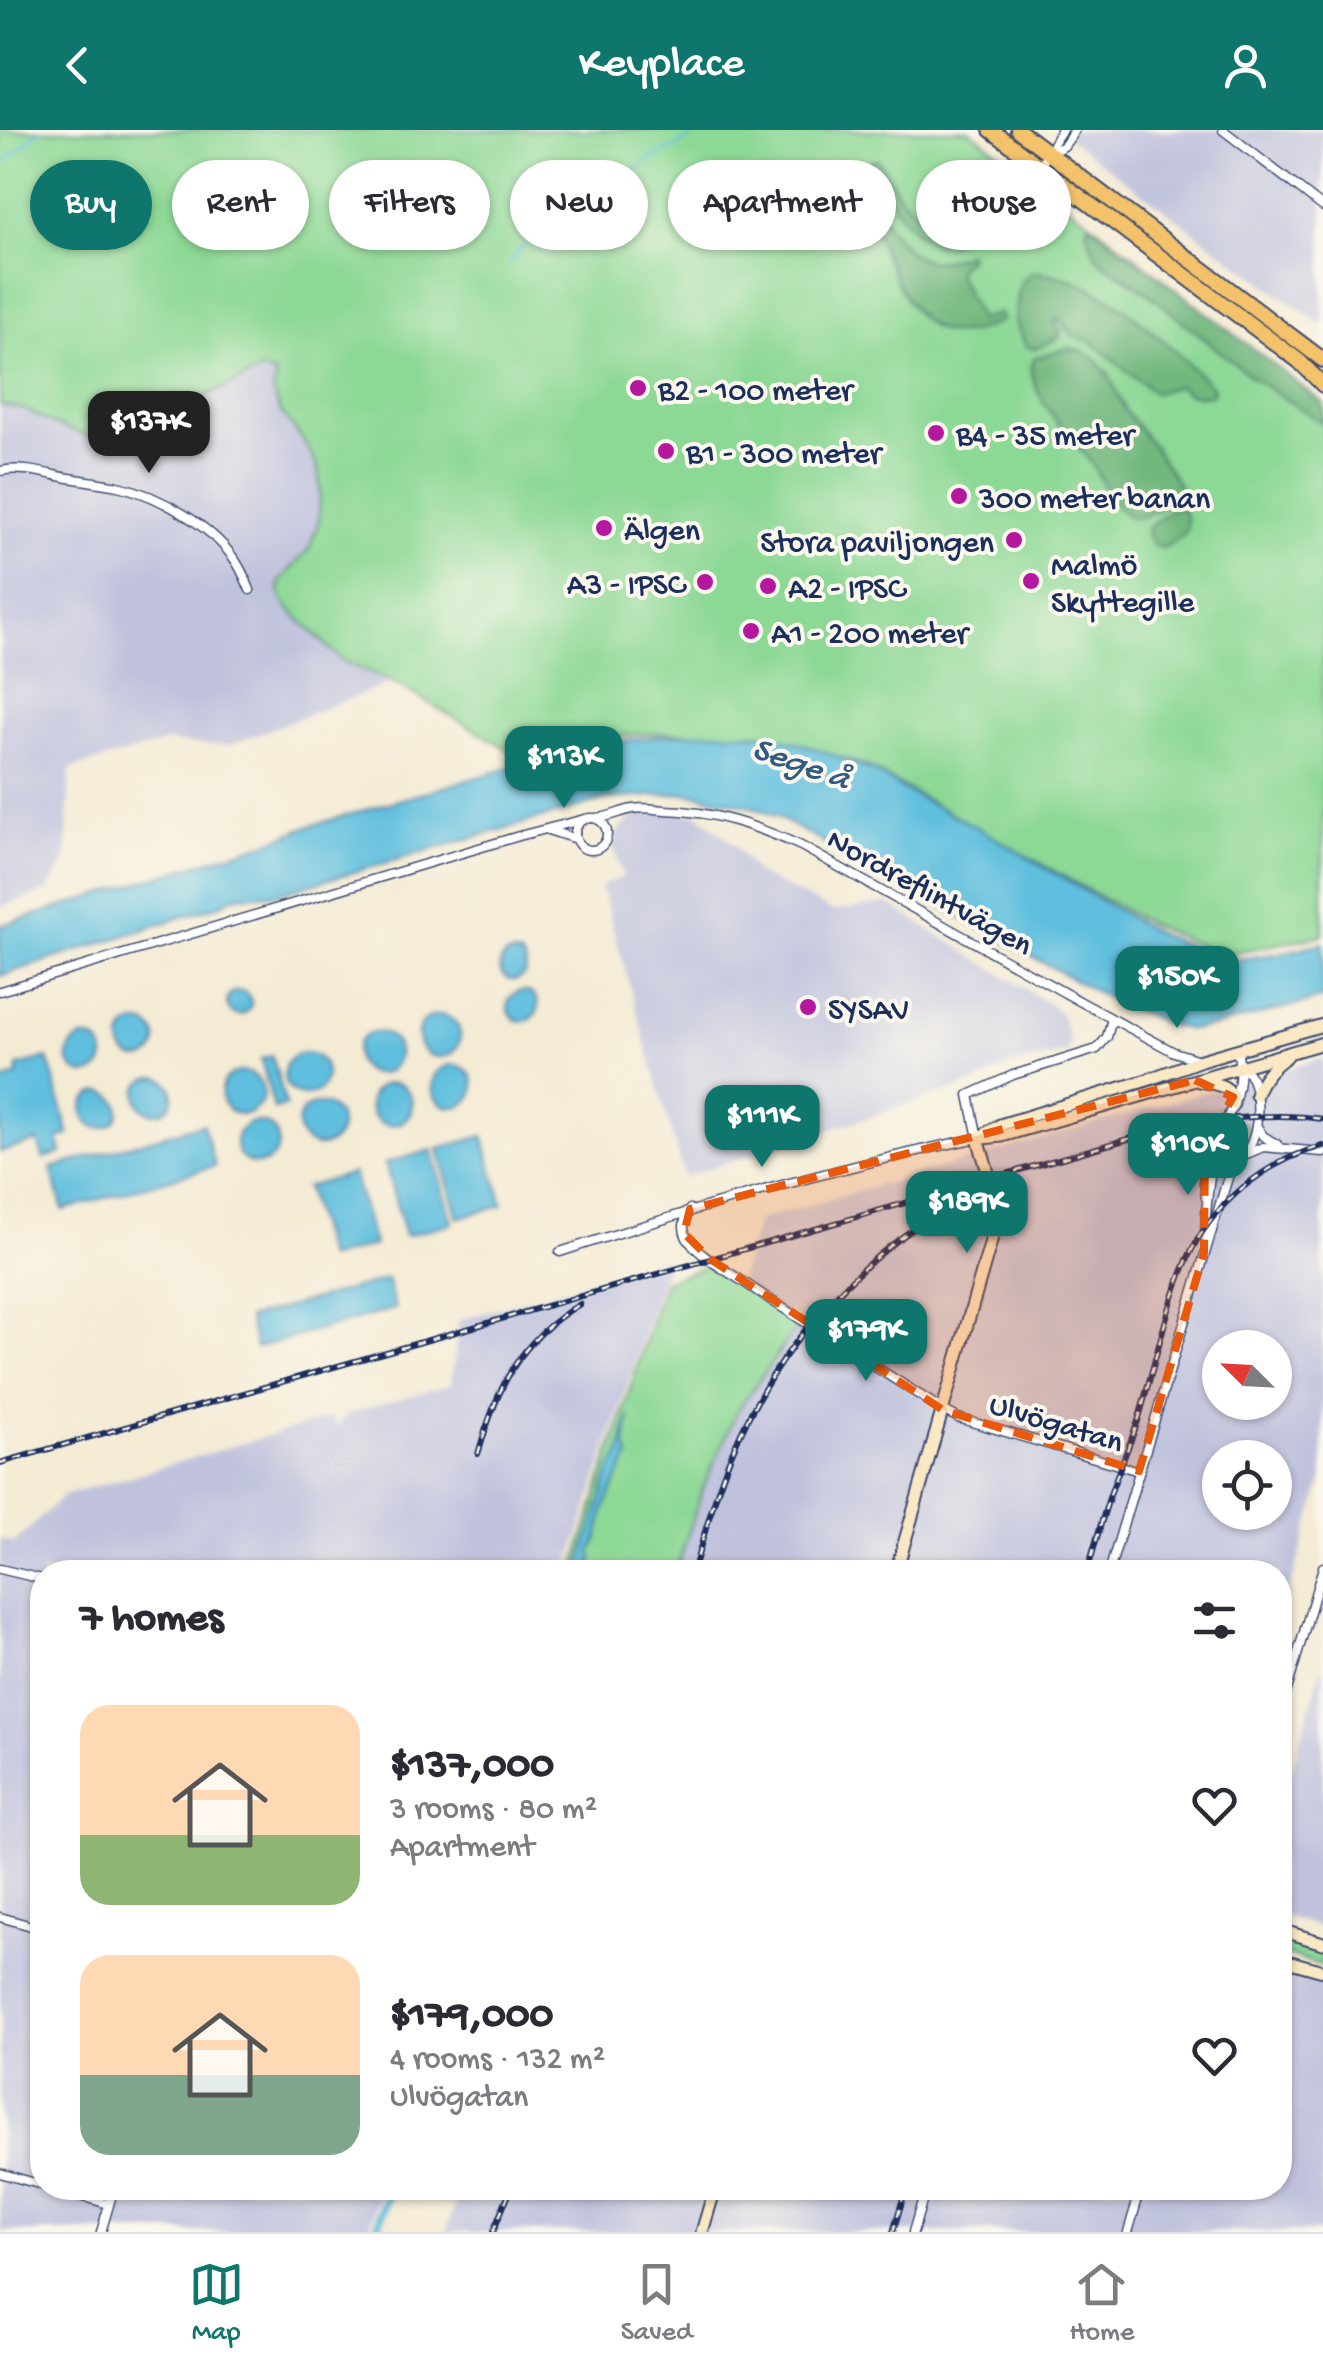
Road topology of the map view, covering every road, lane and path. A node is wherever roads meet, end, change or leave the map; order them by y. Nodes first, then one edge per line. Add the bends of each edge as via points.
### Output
1 (990, 130) edge
2 (1018, 130) edge
3 (1062, 130) edge
4 (1075, 130) edge
5 (1223, 130) edge
6 (1050, 154) junction
7 (1031, 160) edge
8 (1045, 160) edge
9 (1071, 190) edge
10 (1323, 206) edge
11 (1323, 360) edge
12 (1323, 382) edge
13 (0, 472) edge
14 (250, 590) dead end
15 (624, 812) junction
16 (596, 818) junction
17 (585, 819) junction
18 (544, 830) junction
19 (608, 834) junction
20 (576, 839) junction
21 (0, 991) edge
22 (1112, 1019) junction
23 (1323, 1025) edge
24 (1323, 1043) edge
25 (1237, 1050) junction
26 (1296, 1050) junction
27 (1200, 1060) junction
28 (1241, 1066) junction
29 (1195, 1080) junction
30 (1256, 1095) junction
31 (1233, 1104) junction
32 (1226, 1122) junction
33 (1256, 1125) junction
34 (978, 1138) junction
35 (1215, 1147) junction
36 (1283, 1148) junction
37 (1323, 1152) edge
38 (1243, 1156) junction
39 (1206, 1203) junction
40 (690, 1210) junction
41 (560, 1252) dead end
42 (1204, 1252) junction
43 (943, 1410) junction
44 (1139, 1471) junction
45 (899, 1560) edge
46 (1113, 1560) edge
47 (1323, 1567) edge
48 (0, 1569) edge
49 (30, 1576) edge
50 (1292, 1673) edge
51 (0, 1917) edge
52 (30, 1926) edge
53 (1292, 1933) edge
54 (1323, 1942) edge
55 (1292, 1962) edge
56 (1323, 1971) edge
57 (0, 2174) edge
58 (30, 2183) edge
59 (94, 2200) edge
60 (110, 2200) edge
61 (711, 2200) edge
62 (922, 2200) edge
63 (1137, 2200) edge
64 (109, 2204) junction
65 (101, 2232) edge
66 (702, 2232) edge
67 (913, 2232) edge
68 (1128, 2232) edge

1 - 7 highway
2 - 6 highway
3 - 6 street
4 - 6 street
5 - 10 street
6 - 8 street
6 - 11 highway
9 - 12 highway
13 - 14 street via 40,473 150,496 230,552
15 - 16 street, Nordreflintvägen
15 - 19 street
15 - 22 street, Nordreflintvägen via 677,810 758,826
16 - 17 street
16 - 19 street
17 - 18 street
17 - 20 street via 576,826
18 - 20 street
18 - 21 street
19 - 20 street via 594,850
22 - 27 street, Nordreflintvägen
22 - 34 street via 1098,1049 969,1094
23 - 25 street
24 - 26 street
25 - 27 street
25 - 28 street
26 - 28 street
26 - 30 street via 1264,1076
27 - 34 street via 1000,1124
28 - 29 street
28 - 30 street via 1252,1076
28 - 31 street
29 - 31 street via 1221,1084
29 - 34 street
30 - 33 street
31 - 32 street
32 - 35 street
32 - 39 street via 1210,1134 1202,1154
33 - 36 street
33 - 38 street
34 - 40 street
34 - 43 street via 996,1219
35 - 38 street via 1228,1159
35 - 39 street
36 - 37 street
36 - 38 street
38 - 42 street via 1229,1174
39 - 42 street
40 - 41 street
40 - 43 street, Ulvögatan via 684,1233 710,1259
42 - 44 street
43 - 44 street, Ulvögatan
43 - 45 street
44 - 46 street
47 - 50 street
48 - 49 street
51 - 52 street
53 - 54 street
55 - 56 street
57 - 58 street
59 - 64 street
60 - 64 street
61 - 66 street
62 - 67 street
63 - 68 street
64 - 65 street

